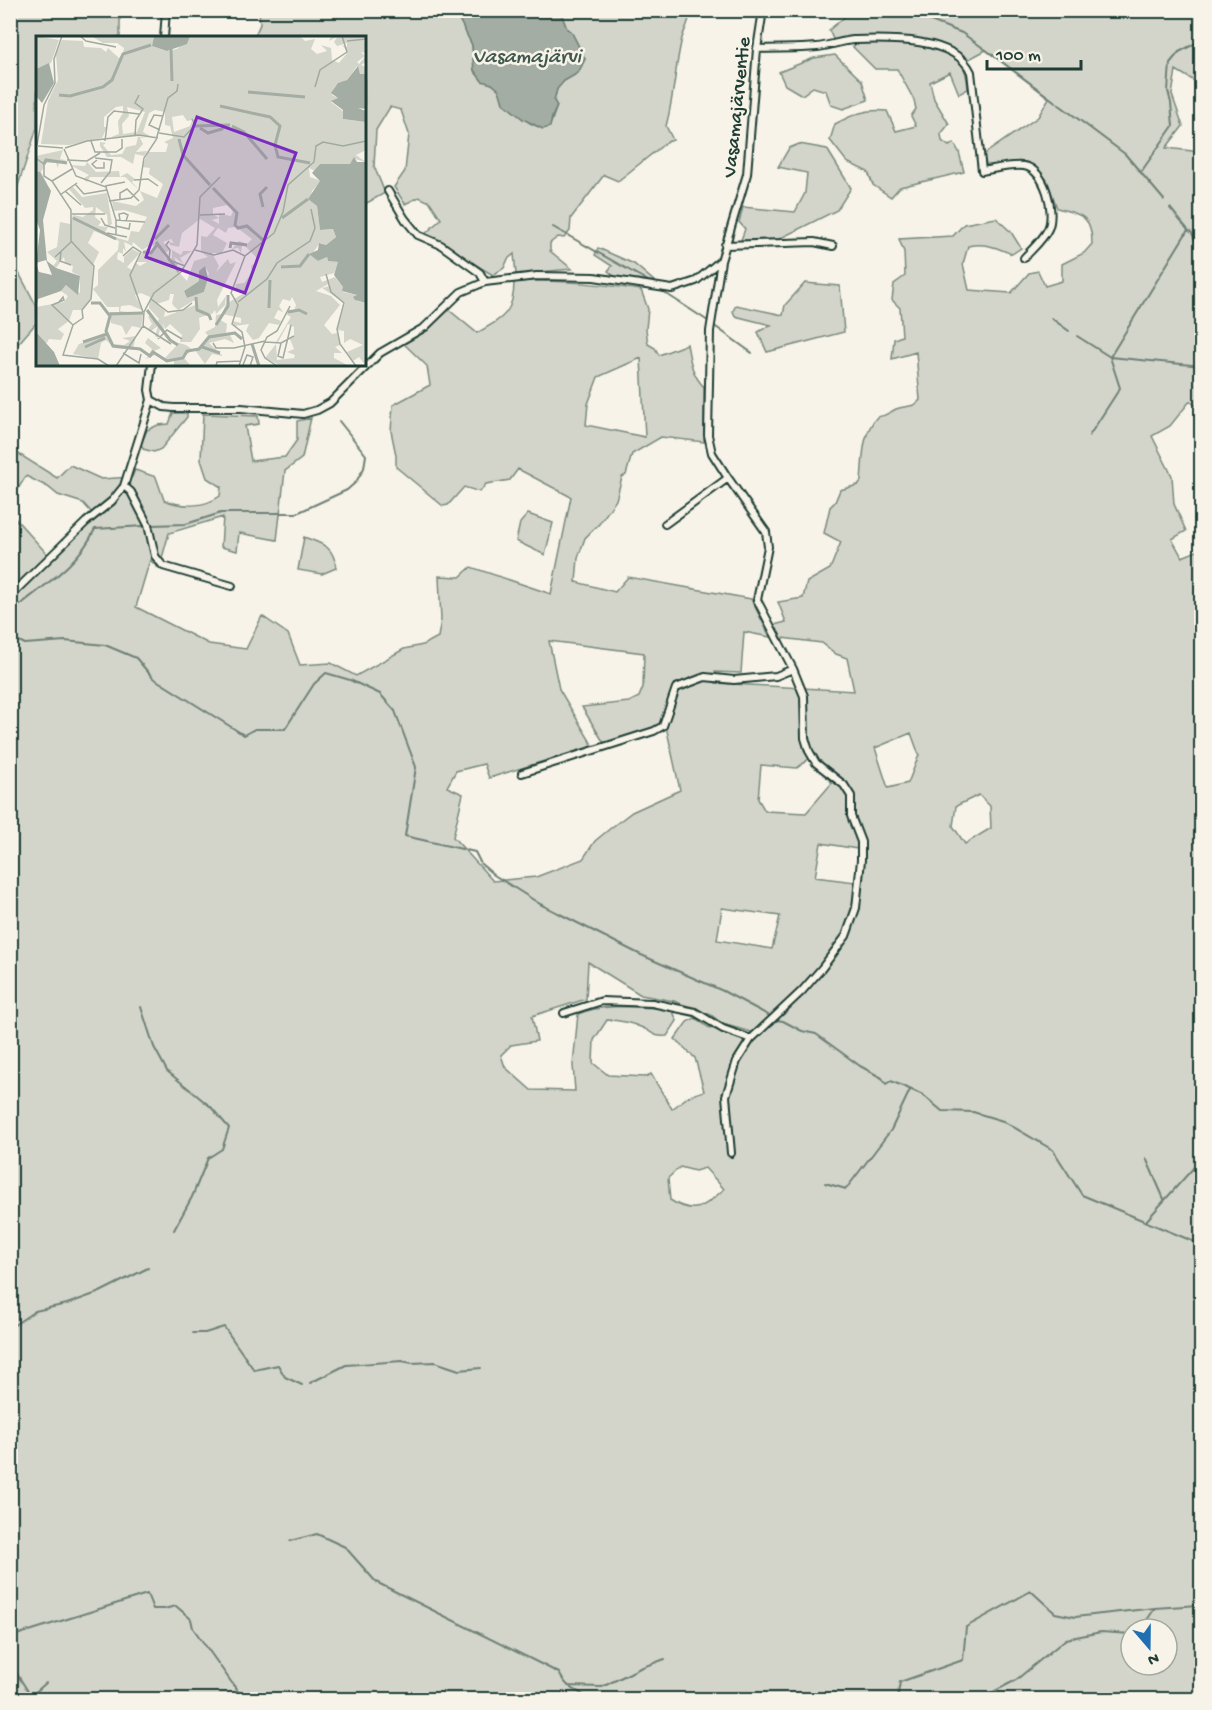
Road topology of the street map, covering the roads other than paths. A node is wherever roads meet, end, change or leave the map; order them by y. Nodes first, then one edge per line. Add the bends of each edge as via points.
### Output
1 (166, 10) edge
2 (763, 10) edge
3 (164, 36) edge
4 (757, 49) junction
5 (388, 191) dead end
6 (725, 245) junction
7 (832, 246) dead end
8 (1024, 258) dead end
9 (721, 261) junction
10 (485, 282) junction
11 (152, 366) edge
12 (151, 400) junction
13 (728, 478) junction
14 (124, 486) junction
15 (665, 524) dead end
16 (232, 586) dead end
17 (10, 596) edge
18 (793, 669) junction
19 (522, 773) dead end
20 (564, 1013) dead end
21 (751, 1039) junction
22 (731, 1154) dead end

1 - 3 street
2 - 4 street, Vasamajärventie
4 - 6 street, Vasamajärventie via 747,174
4 - 8 street via 812,48 851,40 902,40 958,55 970,72 982,171 1031,168 1041,180 1050,204 1048,229
5 - 10 street via 418,236 441,245 480,273
6 - 7 street via 814,242
6 - 9 street, Vasamajärventie
9 - 10 street via 696,281 672,289 594,278 537,276
9 - 13 street, Vasamajärventie via 710,331 708,435 712,453
10 - 12 street via 461,292 425,327 380,353 330,403 317,410 303,414 241,408 174,408
11 - 12 street
12 - 14 street
13 - 15 street
13 - 18 street, Vasamajärventie via 766,532 768,548 757,600
14 - 16 street via 132,492 148,525 155,556 163,566
14 - 17 street
18 - 19 street via 776,676 734,680 705,676 676,688 663,726 654,731
18 - 21 street, Vasamajärventie via 804,696 809,751 816,763 844,785 851,796 853,825 861,842 858,891 851,926 841,944 802,991
20 - 21 street via 602,1001 652,1003 695,1012 723,1029
21 - 22 street, Vasamajärventie via 734,1069 726,1096

